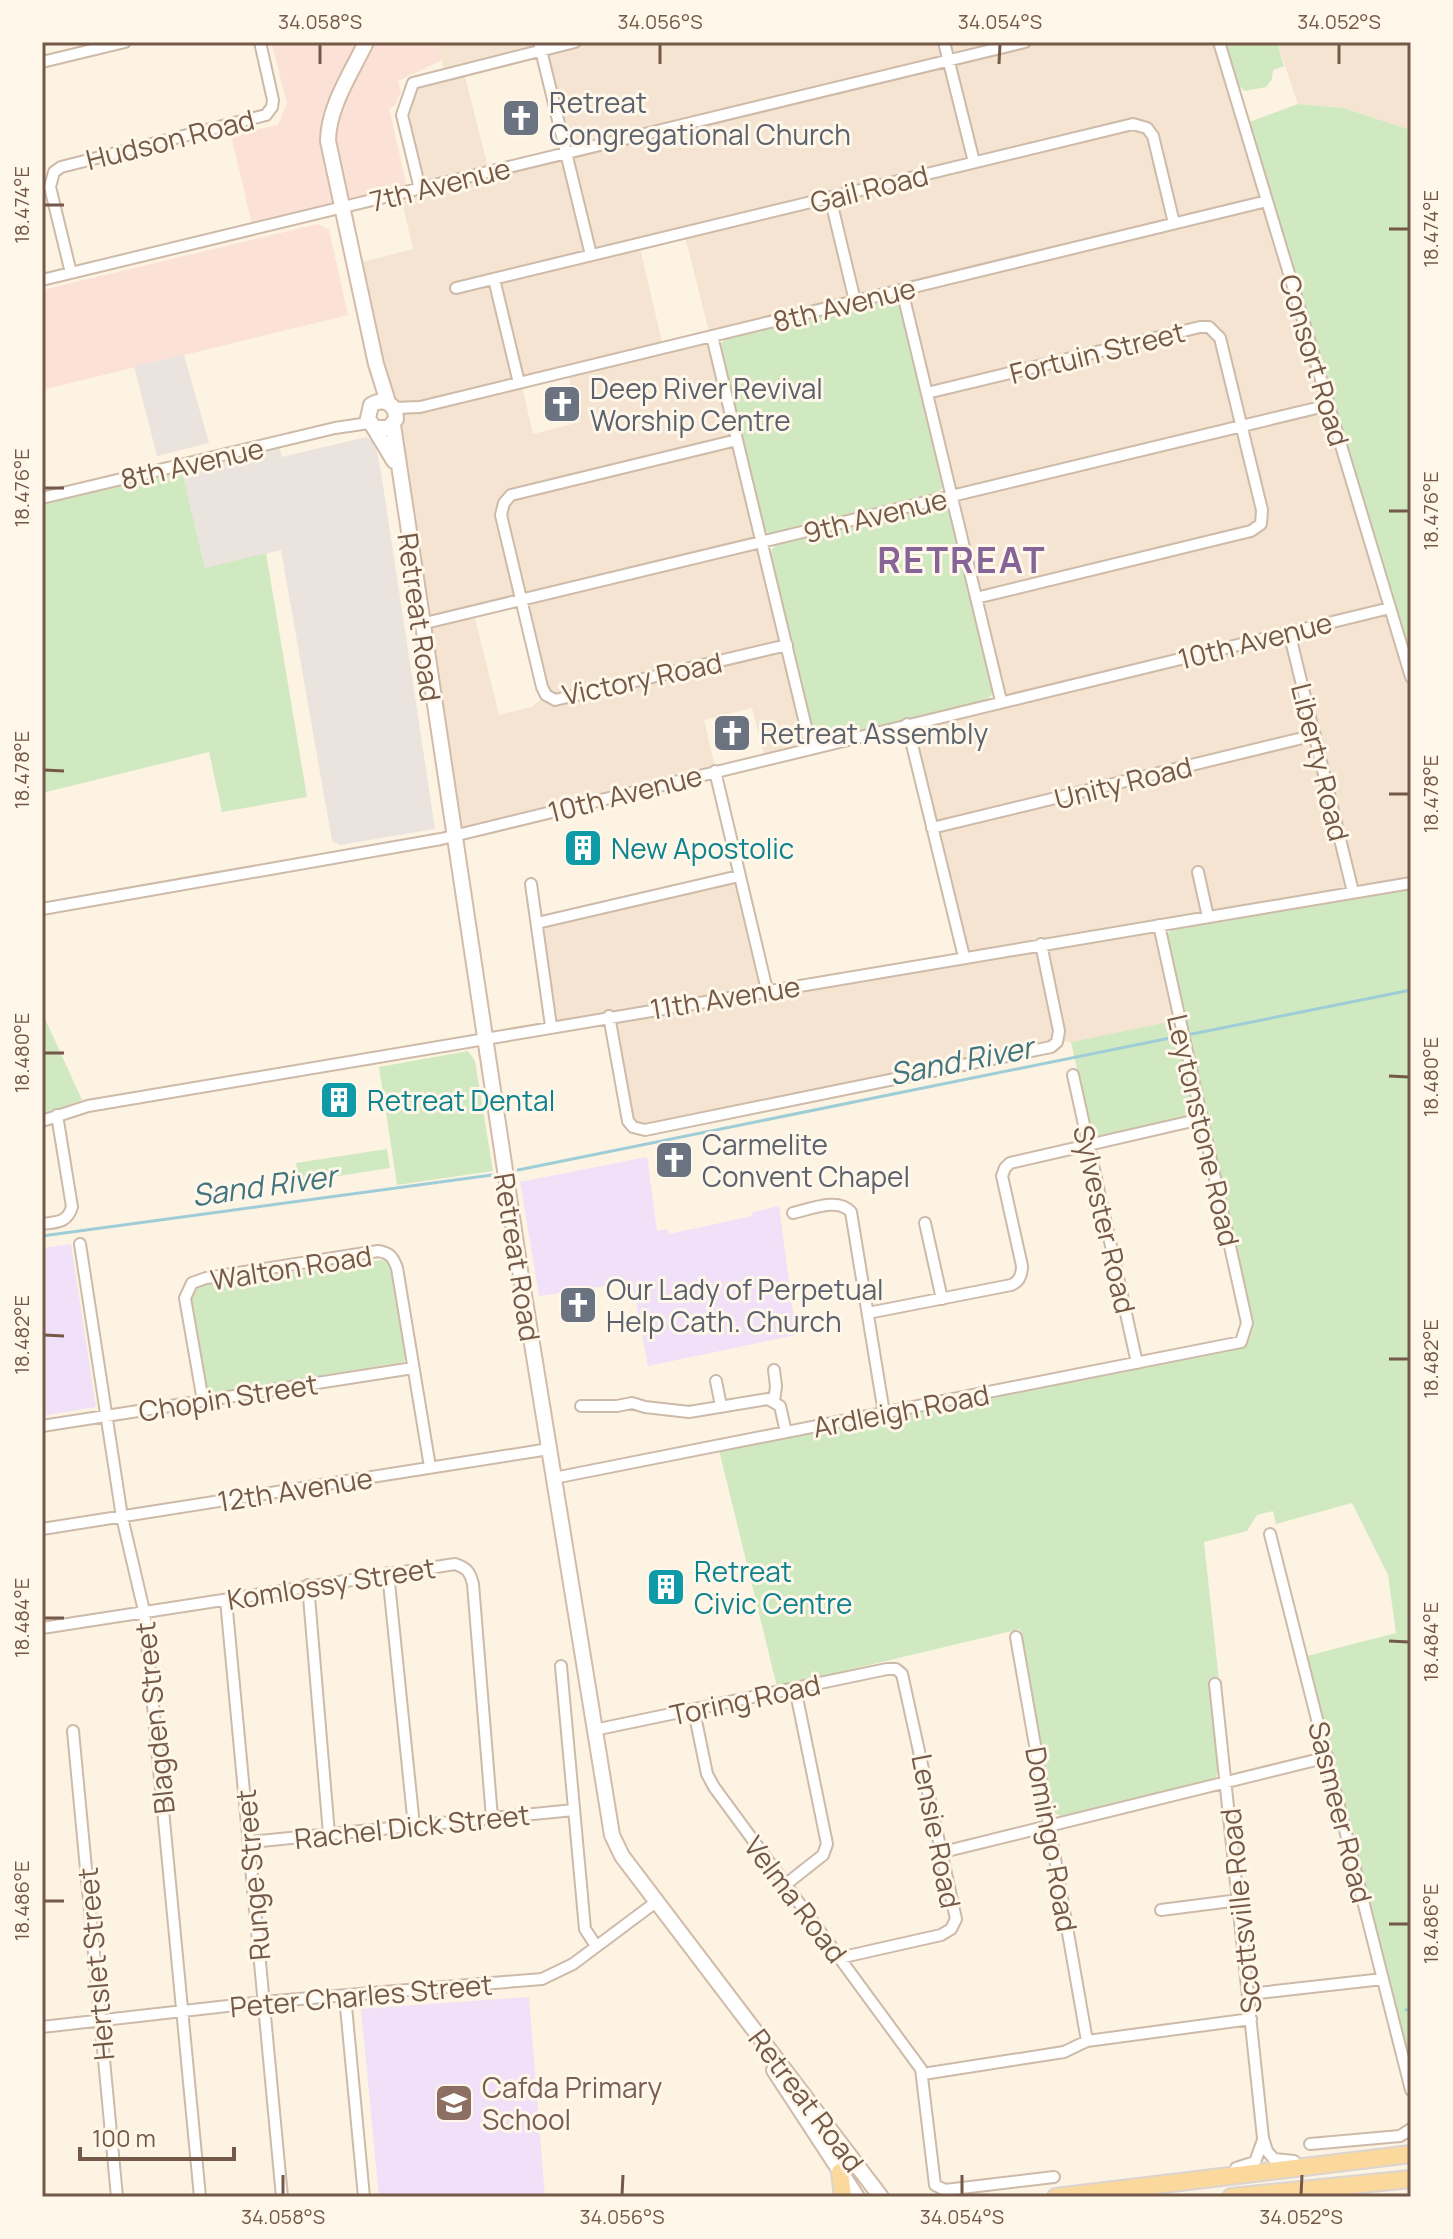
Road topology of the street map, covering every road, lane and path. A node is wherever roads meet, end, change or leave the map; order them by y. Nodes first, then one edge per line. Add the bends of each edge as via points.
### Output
1 (125, 42) edge
2 (260, 42) edge
3 (366, 42) edge
4 (575, 42) edge
5 (944, 42) edge
6 (1025, 42) edge
7 (1219, 42) edge
8 (540, 46) edge
9 (949, 61) junction
10 (42, 62) edge
11 (566, 154) junction
12 (974, 162) junction
13 (420, 189) junction
14 (830, 197) junction
15 (1267, 201) junction
16 (342, 208) junction
17 (1174, 223) junction
18 (591, 255) junction
19 (71, 273) junction
20 (494, 279) junction
21 (42, 280) edge
22 (456, 288) dead end
23 (902, 290) junction
24 (855, 301) junction
25 (712, 336) junction
26 (519, 383) junction
27 (927, 393) junction
28 (1329, 405) junction
29 (382, 415) junction
30 (1241, 426) junction
31 (737, 440) junction
32 (952, 496) junction
33 (42, 498) edge
34 (762, 543) junction
35 (976, 598) junction
36 (521, 600) junction
37 (1390, 608) junction
38 (421, 624) junction
39 (1289, 632) junction
40 (787, 645) junction
41 (1411, 677) edge
42 (1001, 701) junction
43 (907, 724) junction
44 (1315, 735) junction
45 (811, 748) junction
46 (715, 771) junction
47 (932, 828) junction
48 (453, 835) junction
49 (1198, 872) dead end
50 (739, 876) junction
51 (1411, 883) edge
52 (531, 884) dead end
53 (1353, 892) junction
54 (42, 909) edge
55 (1208, 917) junction
56 (537, 923) junction
57 (1159, 925) junction
58 (1041, 944) junction
59 (964, 957) junction
60 (767, 990) junction
61 (609, 1016) junction
62 (551, 1026) junction
63 (485, 1037) junction
64 (1073, 1075) dead end
65 (57, 1115) junction
66 (1201, 1119) junction
67 (42, 1121) edge
68 (1088, 1145) junction
69 (793, 1213) dead end
70 (925, 1223) dead end
71 (42, 1224) edge
72 (80, 1244) dead end
73 (942, 1299) junction
74 (868, 1313) junction
75 (1245, 1336) joint
76 (1137, 1363) junction
77 (413, 1368) junction
78 (774, 1370) dead end
79 (716, 1381) dead end
80 (203, 1401) junction
81 (774, 1401) junction
82 (581, 1406) dead end
83 (721, 1406) junction
84 (884, 1413) junction
85 (106, 1415) junction
86 (42, 1426) edge
87 (786, 1432) junction
88 (549, 1449) junction
89 (430, 1467) junction
90 (554, 1478) junction
91 (122, 1517) junction
92 (42, 1529) edge
93 (1270, 1534) dead end
94 (388, 1573) junction
95 (308, 1585) junction
96 (226, 1600) junction
97 (144, 1611) junction
98 (42, 1628) edge
99 (1016, 1637) dead end
100 (561, 1666) dead end
101 (896, 1669) joint
102 (1215, 1684) dead end
103 (795, 1688) junction
104 (694, 1711) junction
105 (594, 1730) junction
106 (73, 1731) dead end
107 (1328, 1757) junction
108 (1226, 1782) junction
109 (574, 1810) junction
110 (492, 1818) junction
111 (414, 1826) junction
112 (1050, 1828) junction
113 (329, 1834) junction
114 (250, 1842) junction
115 (943, 1852) junction
116 (785, 1885) junction
117 (1239, 1900) junction
118 (656, 1902) junction
119 (1161, 1910) dead end
120 (596, 1946) junction
121 (839, 1958) junction
122 (1383, 1979) junction
123 (1249, 1994) junction
124 (345, 1996) junction
125 (263, 2002) junction
126 (732, 2005) junction
127 (182, 2012) junction
128 (100, 2019) junction
129 (1251, 2019) junction
130 (42, 2027) edge
131 (1087, 2041) junction
132 (923, 2074) junction
133 (1411, 2090) edge
134 (1411, 2129) edge
135 (1263, 2138) junction
136 (1310, 2144) dead end
137 (1411, 2154) edge
138 (1358, 2159) junction
139 (840, 2172) junction
140 (1054, 2177) dead end
141 (1411, 2179) edge
142 (1194, 2181) junction
143 (117, 2197) edge
144 (200, 2197) edge
145 (282, 2197) edge
146 (364, 2197) edge
147 (843, 2197) edge
148 (857, 2197) edge
149 (881, 2197) edge
150 (1056, 2197) edge
151 (1231, 2197) edge

1 - 10 street
2 - 19 street, Hudson Road via 273,104 266,115 56,170 50,187
3 - 16 main road, Retreat Road via 329,125
4 - 8 street
5 - 9 street
6 - 9 street, 7th Avenue
7 - 15 street, Consort Road
8 - 11 street
8 - 13 street via 413,83 402,115
9 - 11 street, 7th Avenue
9 - 12 street
11 - 13 street, 7th Avenue
11 - 18 street
12 - 14 street, Gail Road
12 - 17 street, Gail Road via 1138,124 1153,136
13 - 16 street, 7th Avenue
14 - 18 street, Gail Road
14 - 24 street
15 - 17 street, 8th Avenue
15 - 28 street, Consort Road
16 - 19 street, 7th Avenue
16 - 29 main road, Retreat Road
17 - 23 street, 8th Avenue
18 - 20 street, Gail Road
19 - 21 street, 7th Avenue
20 - 22 street, Gail Road
20 - 26 street
23 - 24 street, 8th Avenue
23 - 27 street
24 - 25 street, 8th Avenue
25 - 26 street, 8th Avenue
25 - 31 street
26 - 29 street, 8th Avenue
27 - 30 street, Fortuin Street via 1206,326 1220,338
27 - 32 street
28 - 30 street, 9th Avenue
28 - 37 street, Consort Road
29 - 33 street, 8th Avenue
29 - 38 main road, Retreat Road via 398,473
30 - 32 street, 9th Avenue
30 - 35 street via 1262,510 1258,528
31 - 34 street
31 - 36 street via 511,495 501,515
32 - 34 street, 9th Avenue
32 - 35 street
34 - 36 street, 9th Avenue
34 - 40 street
35 - 42 street
36 - 38 street, 9th Avenue
36 - 40 street, Victory Road via 544,691 555,700
37 - 39 street, 10th Avenue
37 - 41 street, Consort Road
38 - 48 main road, Retreat Road
39 - 42 street, 10th Avenue
39 - 44 street, Liberty Road
40 - 45 street
42 - 43 street, 10th Avenue
43 - 45 street, 10th Avenue
43 - 47 street
44 - 47 street, Unity Road
44 - 53 street, Liberty Road
45 - 46 street, 10th Avenue
46 - 48 street, 10th Avenue
46 - 50 street
47 - 59 street
48 - 54 street, 10th Avenue
48 - 63 main road, Retreat Road
49 - 55 street
50 - 56 street
50 - 60 street
51 - 53 street, 11th Avenue
52 - 56 street
53 - 55 street, 11th Avenue
55 - 57 street, 11th Avenue
56 - 62 street
57 - 58 street, 11th Avenue
57 - 66 street, Leytonstone Road
58 - 59 street, 11th Avenue
58 - 61 street via 1059,1031 1057,1042 1048,1049 641,1131 628,1121
59 - 60 street, 11th Avenue
60 - 61 street, 11th Avenue
61 - 62 street, 11th Avenue
62 - 63 street, 11th Avenue
63 - 65 street, 11th Avenue
63 - 88 main road, Retreat Road
64 - 68 street, Sylvester Road
65 - 67 street, 11th Avenue
65 - 71 street via 72,1207 63,1221
66 - 68 street
66 - 75 street, Leytonstone Road via 1247,1323
68 - 73 street via 1007,1165 1002,1176 1022,1266 1019,1279
68 - 76 street, Sylvester Road
69 - 74 street via 838,1204 849,1208
70 - 73 street
72 - 85 street, Blagden Street
73 - 74 street
74 - 84 street
75 - 76 street, Ardleigh Road via 1236,1344
76 - 84 street, Ardleigh Road
77 - 80 street, Chopin Street
77 - 80 street, Walton Road via 397,1268 393,1258 378,1251 206,1278 192,1283 185,1298
77 - 89 street, Walton Road
78 - 81 street
79 - 83 street
80 - 85 street, Chopin Street
81 - 83 street
81 - 87 street
82 - 83 street via 632,1403 689,1412
84 - 87 street, Ardleigh Road
85 - 86 street, Chopin Street
85 - 91 street, Blagden Street
87 - 90 street, Ardleigh Road
88 - 89 street, 12th Avenue
88 - 90 main road, Retreat Road
89 - 91 street, 12th Avenue
90 - 105 main road, Retreat Road
91 - 92 street, 12th Avenue
91 - 97 street, Blagden Street
93 - 107 street, Sasmeer Road
94 - 95 street, Komlossy Street
94 - 110 street, Komlossy Street via 455,1564 470,1573
94 - 111 street
95 - 96 street, Komlossy Street
95 - 113 street
96 - 97 street, Komlossy Street
96 - 114 street, Runge Street
97 - 98 street, Komlossy Street
97 - 127 street, Blagden Street
99 - 112 street, Domingo Road
100 - 109 street
101 - 103 street, Toring Road
101 - 115 street, Lensie Road via 906,1682
102 - 108 street, Scottsville Road
103 - 104 street, Toring Road
103 - 116 street via 827,1844 823,1855
104 - 105 street, Toring Road
104 - 116 street, Velma Road via 710,1781
105 - 118 main road, Retreat Road via 614,1841
106 - 128 street, Hertslet Street
107 - 108 street
107 - 122 street, Sasmeer Road
108 - 112 street
108 - 117 street, Scottsville Road
109 - 110 street, Rachel Dick Street
109 - 120 street via 585,1929
110 - 111 street, Rachel Dick Street
111 - 113 street, Rachel Dick Street
112 - 115 street
112 - 131 street, Domingo Road
113 - 114 street, Rachel Dick Street
114 - 125 street, Runge Street
115 - 121 street, Lensie Road via 956,1919 951,1929
116 - 121 street, Velma Road
117 - 119 street
117 - 123 street, Scottsville Road
118 - 120 street, Peter Charles Street
118 - 126 main road, Retreat Road
120 - 124 street, Peter Charles Street via 563,1971 542,1979
121 - 132 street, Velma Road
122 - 123 street
122 - 133 street, Sasmeer Road
123 - 129 street, Scottsville Road
124 - 125 street, Peter Charles Street
124 - 146 street
125 - 127 street, Peter Charles Street
125 - 145 street, Runge Street
126 - 139 main road, Retreat Road
126 - 149 main road, Retreat Road
127 - 128 street, Peter Charles Street
127 - 144 street, Blagden Street
128 - 130 street, Peter Charles Street
128 - 143 street, Hertslet Street
129 - 131 street
129 - 135 street, Scottsville Road
131 - 132 street via 1064,2052
132 - 140 street, Velma Road via 933,2179 939,2189
134 - 136 street via 1400,2136
135 - 138 street via 1278,2161
135 - 142 street via 1251,2164
137 - 138 main road
138 - 142 main road
139 - 147 main road
139 - 148 main road, Retreat Road
141 - 151 main road
142 - 150 main road

